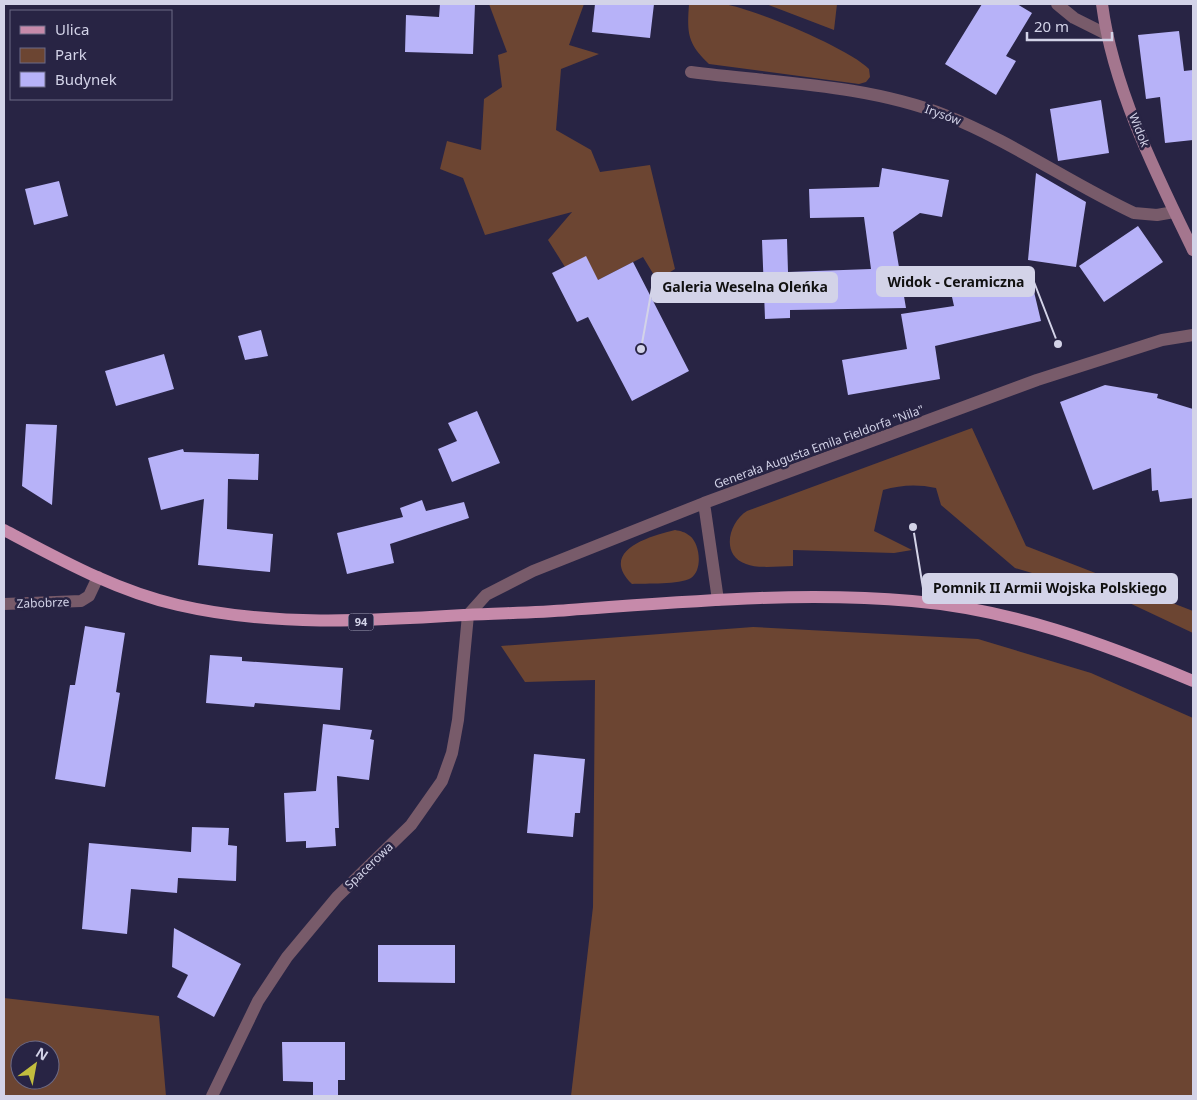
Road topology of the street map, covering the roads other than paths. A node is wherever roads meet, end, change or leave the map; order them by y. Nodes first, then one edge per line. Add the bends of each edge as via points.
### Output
1 (1057, 4) edge
2 (1102, 4) edge
3 (1106, 34) junction
4 (691, 72) dead end
5 (1174, 212) junction
6 (1193, 250) edge
7 (1193, 335) edge
8 (704, 503) junction
9 (4, 530) edge
10 (98, 577) junction
11 (718, 600) junction
12 (4, 604) edge
13 (468, 615) junction
14 (1193, 681) edge
15 (212, 1096) edge

1 - 3 street via 1074,18
2 - 3 main road, Widok
3 - 5 main road, Widok via 1135,121
4 - 5 street, Irysów via 848,91 915,105 966,124 1134,213 1157,215
5 - 6 main road, Widok
7 - 8 street, Generała Augusta Emila Fieldorfa "Nila" via 1162,340 1037,380
8 - 11 street
8 - 13 street, Generała Augusta Emila Fieldorfa "Nila" via 533,571 486,595
9 - 10 main road, 94
10 - 12 street, Zabobrze via 90,596 81,601
10 - 13 main road, 94 via 174,604 254,618 361,622
11 - 13 main road, 94
11 - 14 main road, 94 via 854,598 913,601 990,611 1121,651
13 - 15 street, Spacerowa via 458,720 452,753 442,780 411,825 337,897 287,958 258,1001

